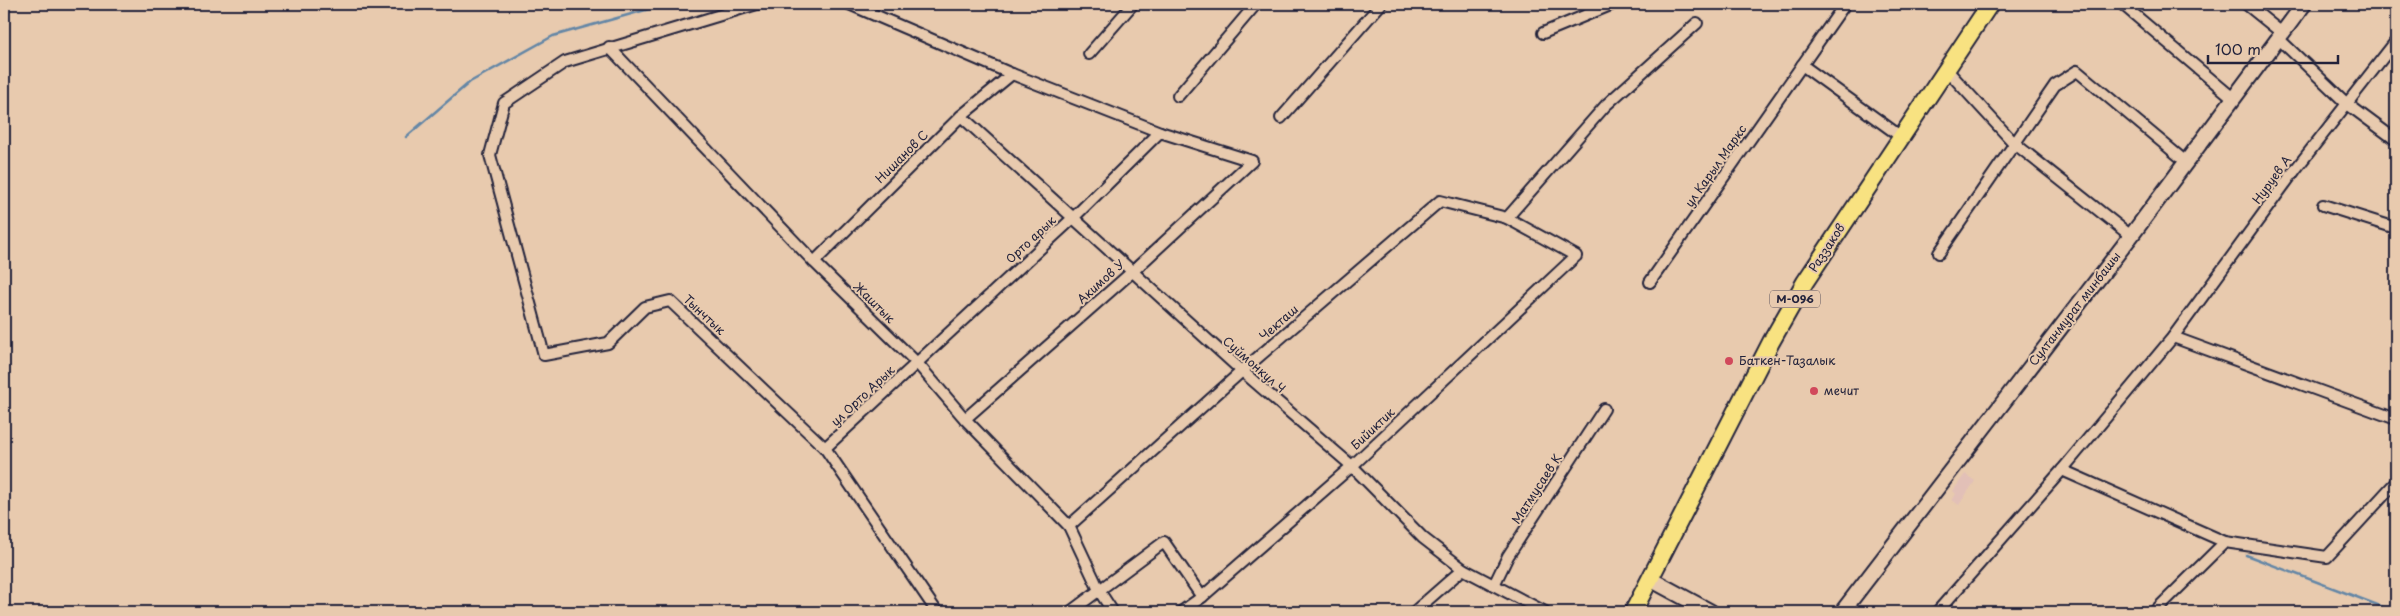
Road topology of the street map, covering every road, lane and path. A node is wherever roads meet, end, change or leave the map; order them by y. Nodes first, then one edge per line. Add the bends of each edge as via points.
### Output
1 (757, 4) edge
2 (849, 4) edge
3 (1133, 4) edge
4 (1256, 4) edge
5 (1382, 4) edge
6 (1613, 4) edge
7 (1845, 4) edge
8 (1990, 4) edge
9 (2122, 4) edge
10 (2246, 4) edge
11 (2304, 4) edge
12 (1697, 23) dead end
13 (1543, 33) dead end
14 (2280, 35) junction
15 (2396, 41) edge
16 (609, 47) junction
17 (1089, 54) dead end
18 (1802, 65) junction
19 (1946, 68) junction
20 (1012, 74) junction
21 (1178, 96) dead end
22 (2233, 98) junction
23 (2346, 103) junction
24 (961, 116) junction
25 (1281, 118) dead end
26 (1160, 132) junction
27 (1900, 136) junction
28 (2396, 140) edge
29 (2014, 143) junction
30 (2186, 162) junction
31 (2323, 205) dead end
32 (1507, 218) junction
33 (1072, 219) junction
34 (2396, 228) edge
35 (2130, 236) junction
36 (1939, 253) dead end
37 (814, 262) junction
38 (1132, 272) junction
39 (1650, 282) dead end
40 (2173, 337) junction
41 (917, 363) junction
42 (1242, 371) junction
43 (1604, 409) dead end
44 (966, 419) junction
45 (2396, 419) edge
46 (825, 448) junction
47 (1352, 466) junction
48 (2062, 470) junction
49 (2396, 482) edge
50 (1069, 526) junction
51 (2225, 542) junction
52 (1463, 569) junction
53 (1650, 579) junction
54 (1494, 585) junction
55 (1100, 592) junction
56 (1202, 597) junction
57 (1527, 608) edge
58 (937, 612) edge
59 (1070, 612) edge
60 (1113, 612) edge
61 (1181, 612) edge
62 (1414, 612) edge
63 (1545, 612) edge
64 (1633, 612) edge
65 (1711, 612) edge
66 (1842, 612) edge
67 (1937, 612) edge
68 (2154, 612) edge

1 - 16 street
2 - 20 street
3 - 17 street
4 - 21 street
5 - 25 street
6 - 13 street
7 - 18 street, ул Карыл Маркс
8 - 19 main road, Раззаков / М-096
9 - 22 street
10 - 14 street
11 - 14 street, Султанмурат минбашы
12 - 32 street via 1606,105
14 - 22 street, Султанмурат минбашы
14 - 23 street
15 - 23 street, Нуруев А
16 - 37 street, Жаштык
16 - 46 street, Тынчтык via 565,62 504,103 490,155 544,355 608,343 645,307 670,301
18 - 27 street
18 - 39 street, ул Карыл Маркс
19 - 27 main road, Раззаков / М-096
19 - 29 street
20 - 24 street, Нишанов С
20 - 26 street
22 - 30 street, Султанмурат минбашы
23 - 28 street
23 - 40 street, Нуруев А
24 - 33 street, Суймонкул Ч
24 - 37 street, Нишанов С
26 - 33 street, Орто арык
26 - 38 street, Акимов У via 1252,161
27 - 53 main road, Раззаков / М-096 via 1805,282 1771,342
29 - 30 street via 2056,85 2077,71
29 - 35 street
29 - 36 street
30 - 35 street, Султанмурат минбашы
31 - 34 street
32 - 42 street, Чекташ via 1440,201
32 - 47 street, Бийиктик via 1576,256
33 - 38 street, Суймонкул Ч
33 - 41 street, Орто арык
35 - 66 street, Султанмурат минбашы
37 - 41 street, Жаштык
38 - 42 street, Суймонкул Ч
38 - 44 street, Акимов У
40 - 45 street
40 - 48 street, Нуруев А
41 - 44 street, Жаштык
41 - 46 street, ул Орто Арык
42 - 47 street, Суймонкул Ч
42 - 50 street, Чекташ
43 - 54 street, Матмусаев К via 1508,556
44 - 50 street, Жаштык
46 - 58 street, Тынчтык
47 - 52 street, Суймонкул Ч via 1423,538
47 - 56 street, Бийиктик
48 - 51 street
48 - 67 street, Нуруев А
49 - 51 street via 2327,557
50 - 55 street, Жаштык
51 - 68 street
52 - 54 street, Суймонкул Ч
52 - 62 street
53 - 64 main road, Раззаков / М-096
53 - 65 street
54 - 57 street, Суймонкул Ч
55 - 56 street via 1164,542
55 - 59 street
55 - 60 street, Жаштык
56 - 61 street, Бийиктик
57 - 63 street, Суймонкул Ч

